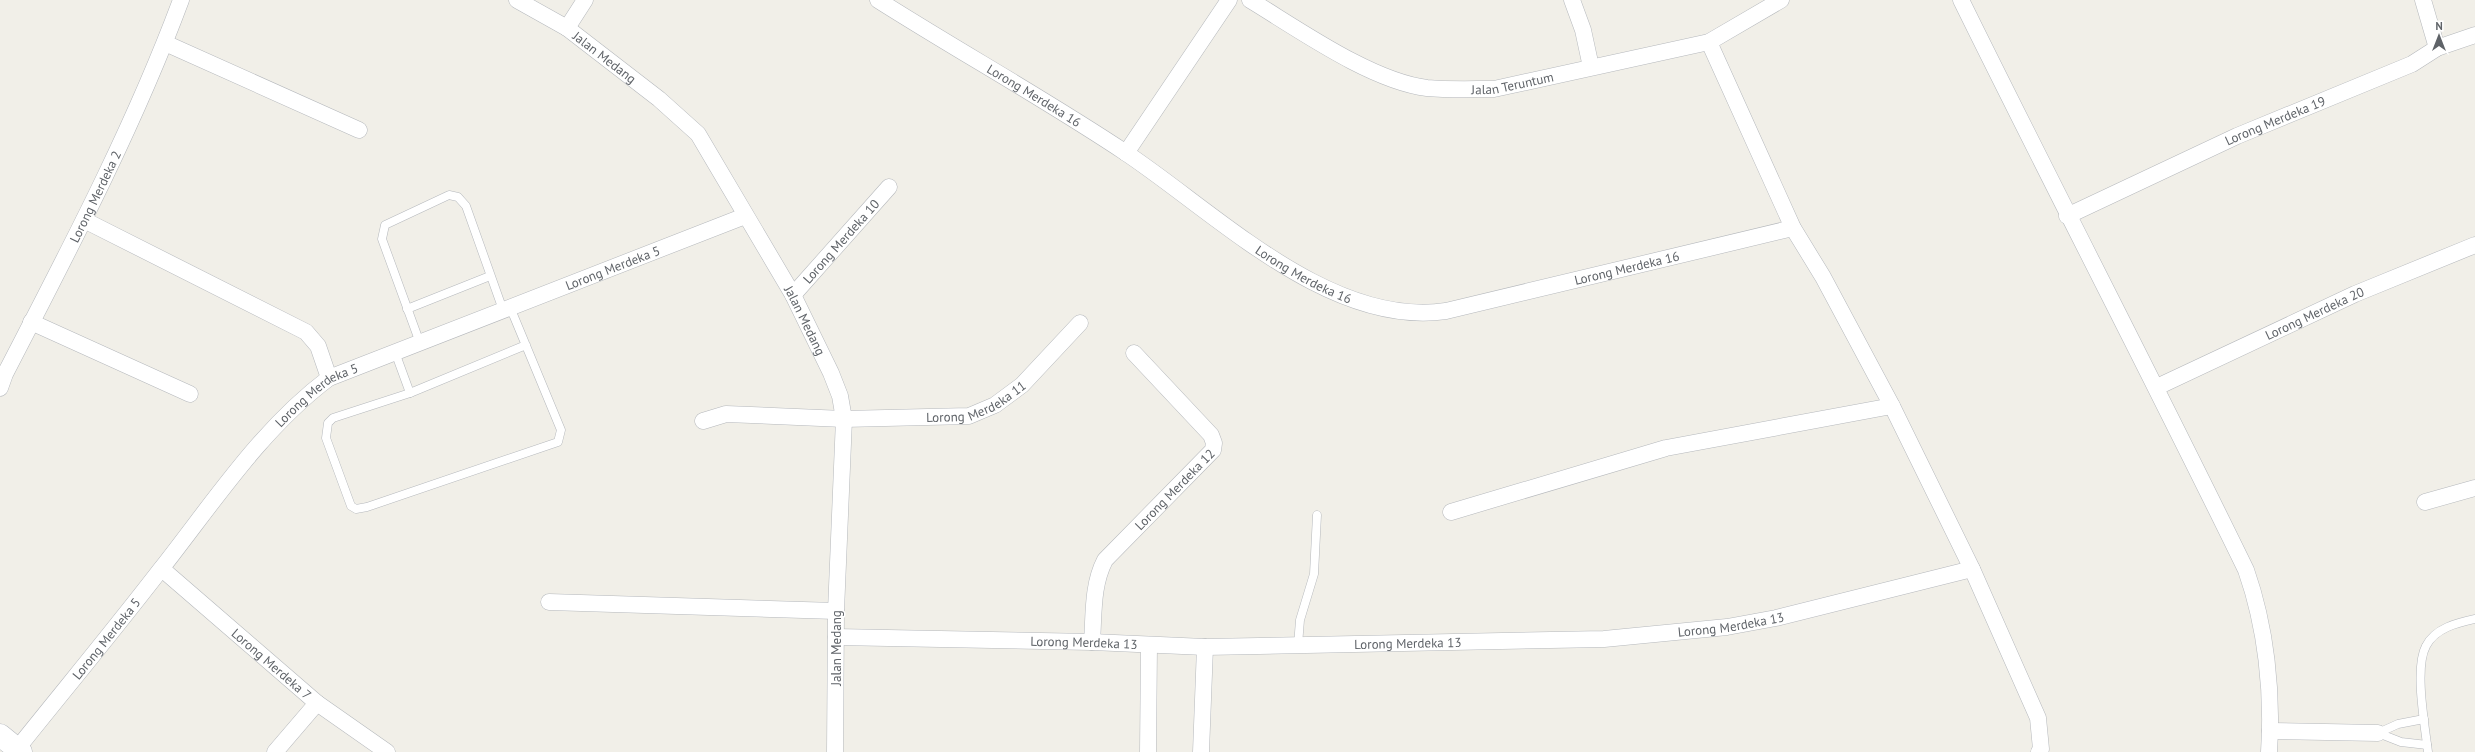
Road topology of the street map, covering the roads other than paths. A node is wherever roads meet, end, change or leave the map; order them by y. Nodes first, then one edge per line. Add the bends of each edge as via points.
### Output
1 (181, 0) edge
2 (518, 0) edge
3 (585, 0) edge
4 (878, 0) edge
5 (1229, 0) edge
6 (1250, 0) edge
7 (1572, 0) edge
8 (1781, 0) edge
9 (1961, 0) edge
10 (2423, 0) edge
11 (567, 28) junction
12 (2475, 35) edge
13 (1708, 42) junction
14 (165, 43) junction
15 (2437, 48) junction
16 (1592, 67) junction
17 (359, 130) dead end
18 (1126, 153) junction
19 (888, 187) dead end
20 (745, 216) junction
21 (2067, 216) junction
22 (84, 220) junction
23 (1793, 228) junction
24 (2475, 245) edge
25 (490, 276) junction
26 (793, 295) junction
27 (507, 308) junction
28 (407, 309) junction
29 (32, 322) junction
30 (1080, 323) dead end
31 (420, 342) junction
32 (526, 345) junction
33 (395, 352) junction
34 (1134, 353) dead end
35 (2, 378) edge
36 (329, 378) junction
37 (2156, 387) junction
38 (410, 393) junction
39 (190, 394) dead end
40 (1892, 406) junction
41 (844, 419) junction
42 (704, 421) dead end
43 (2475, 488) edge
44 (2425, 502) dead end
45 (1451, 512) dead end
46 (1317, 515) dead end
47 (162, 569) junction
48 (1972, 569) junction
49 (549, 602) dead end
50 (836, 611) junction
51 (2475, 619) edge
52 (836, 637) junction
53 (1092, 642) junction
54 (1149, 645) junction
55 (1298, 645) junction
56 (1205, 647) junction
57 (317, 703) junction
58 (2424, 719) junction
59 (2270, 731) junction
60 (2378, 734) junction
61 (0, 735) edge
62 (2427, 749) edge
63 (19, 750) edge
64 (2041, 751) edge
65 (275, 752) edge
66 (387, 752) edge
67 (835, 752) edge
68 (1148, 752) edge
69 (1201, 752) edge
70 (2269, 752) edge

1 - 14 street, Lorong Merdeka 2
2 - 11 street, Jalan Medang
3 - 11 street
4 - 18 street, Lorong Merdeka 16
5 - 18 street
6 - 16 street, Jalan Teruntum via 1339,53 1373,70 1426,88 1494,89
7 - 16 street
8 - 13 street, Jalan Teruntum
9 - 21 street
10 - 15 street
11 - 20 street, Jalan Medang via 659,99 698,134
12 - 15 street, Lorong Merdeka 19
13 - 16 street, Jalan Teruntum
13 - 23 street
14 - 17 street
14 - 22 street, Lorong Merdeka 2
15 - 21 street, Lorong Merdeka 19 via 2412,64 2237,136
18 - 23 street, Lorong Merdeka 16 via 1290,270 1368,305 1406,312 1424,314 1446,311
19 - 26 street, Lorong Merdeka 10
20 - 26 street, Jalan Medang
20 - 27 street, Lorong Merdeka 5
21 - 37 street
22 - 29 street, Lorong Merdeka 2
22 - 36 street via 306,332 318,346
23 - 40 street via 1823,276
24 - 37 street, Lorong Merdeka 20 via 2355,294
25 - 27 lane
25 - 28 lane
25 - 28 lane via 466,206 458,197 449,195 385,225 382,233
26 - 41 street, Jalan Medang via 831,373 840,396
27 - 31 street, Lorong Merdeka 5
27 - 32 lane
28 - 31 lane
29 - 35 street, Lorong Merdeka 2
29 - 39 street
30 - 41 street, Lorong Merdeka 11 via 1022,386 995,405 969,416
31 - 33 street, Lorong Merdeka 5
32 - 38 lane
32 - 38 lane via 561,430 558,442 356,509 347,500 326,438 326,426 334,418
33 - 36 street, Lorong Merdeka 5
33 - 38 lane
34 - 53 street, Lorong Merdeka 12 via 1210,436 1214,443 1213,450 1105,560 1095,586
36 - 47 street, Lorong Merdeka 5 via 289,413 228,481
37 - 59 street via 2246,570 2257,600 2266,657
40 - 45 street via 1666,448
40 - 48 street
41 - 42 street, Lorong Merdeka 11 via 726,414
41 - 50 street, Jalan Medang
43 - 44 street
46 - 55 lane via 1314,574 1300,620
47 - 57 street, Lorong Merdeka 7
47 - 63 street, Lorong Merdeka 5
48 - 55 street, Lorong Merdeka 13 via 1776,618 1727,627 1604,639
48 - 64 street via 2035,711
49 - 50 street
50 - 52 street, Jalan Medang
51 - 58 lane via 2451,625 2437,634 2426,646 2421,665
52 - 53 street, Lorong Merdeka 13
52 - 67 street, Jalan Medang
53 - 54 street, Lorong Merdeka 13
54 - 56 street, Lorong Merdeka 13
54 - 68 street
55 - 56 street, Lorong Merdeka 13
56 - 69 street
57 - 65 street
57 - 66 street, Lorong Merdeka 7
58 - 60 lane via 2398,724
58 - 62 lane
59 - 60 street
59 - 70 street
60 - 62 lane
61 - 63 main road

